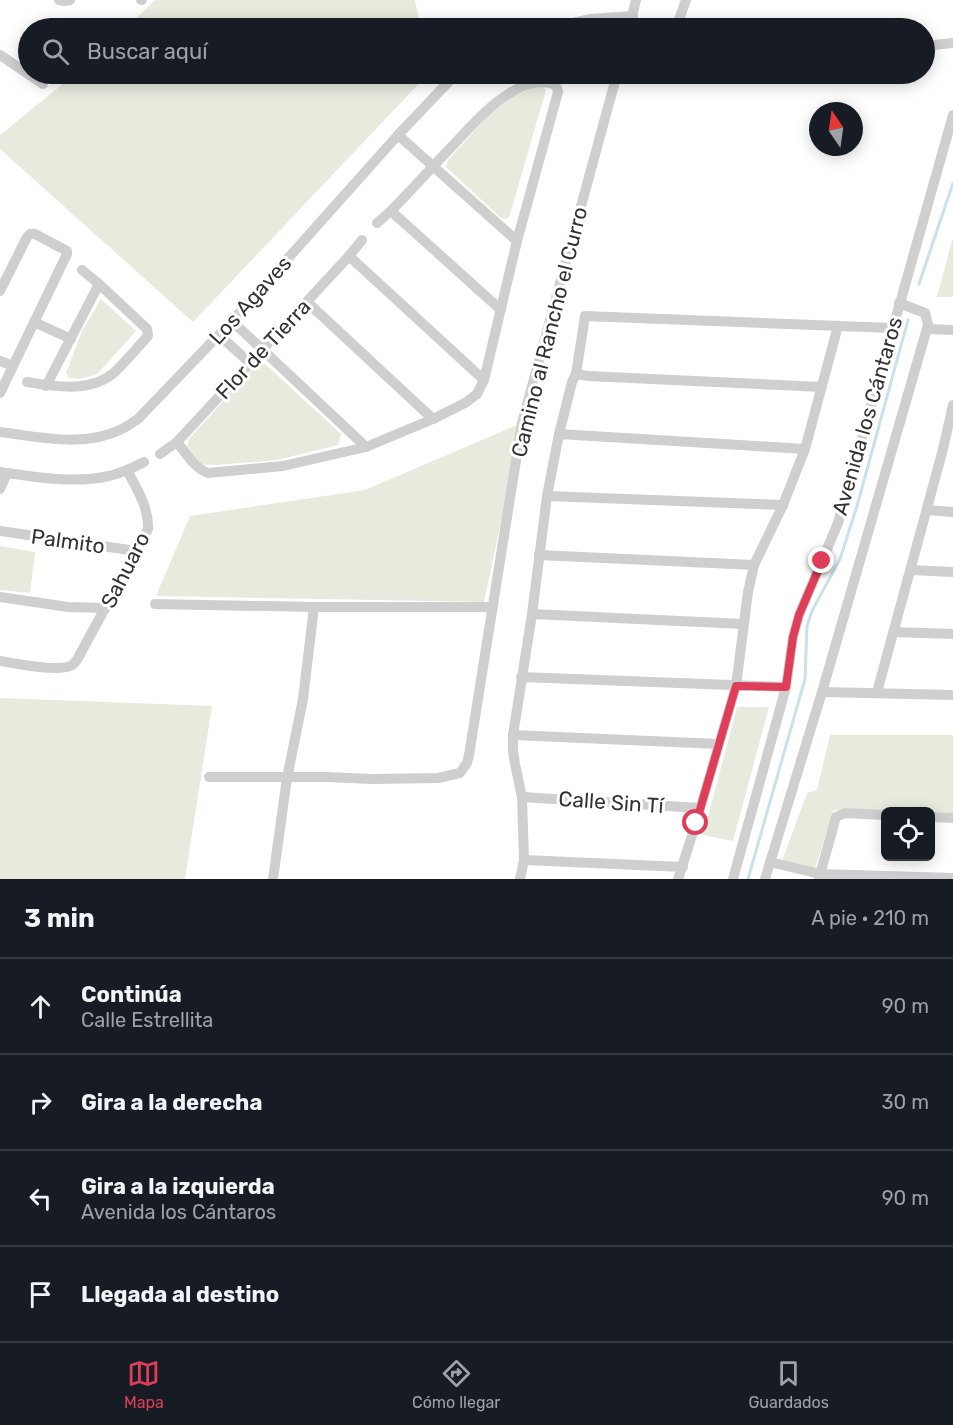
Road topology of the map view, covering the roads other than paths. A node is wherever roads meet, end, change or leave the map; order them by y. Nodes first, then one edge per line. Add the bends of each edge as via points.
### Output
1 (59, 0) edge
2 (70, 0) edge
3 (636, 0) edge
4 (686, 0) edge
5 (633, 16) joint
6 (605, 18) edge
7 (680, 18) edge
8 (953, 43) edge
9 (935, 45) edge
10 (0, 55) edge
11 (18, 67) edge
12 (446, 84) edge
13 (529, 84) edge
14 (554, 84) edge
15 (614, 84) edge
16 (953, 115) edge
17 (398, 135) junction
18 (432, 167) junction
19 (392, 211) junction
20 (377, 223) dead end
21 (362, 240) dead end
22 (517, 241) junction
23 (349, 256) junction
24 (82, 270) dead end
25 (99, 284) junction
26 (0, 291) edge
27 (307, 302) junction
28 (899, 303) junction
29 (501, 310) junction
30 (232, 321) junction
31 (34, 322) junction
32 (838, 326) junction
33 (892, 328) junction
34 (927, 329) junction
35 (953, 330) edge
36 (219, 334) junction
37 (71, 339) junction
38 (263, 349) junction
39 (0, 360) edge
40 (250, 363) junction
41 (13, 366) junction
42 (576, 374) junction
43 (3, 379) edge
44 (484, 380) junction
45 (27, 382) dead end
46 (46, 386) junction
47 (822, 387) junction
48 (0, 393) edge
49 (953, 405) edge
50 (433, 419) junction
51 (0, 432) edge
52 (559, 434) junction
53 (177, 442) junction
54 (366, 447) junction
55 (805, 449) junction
56 (948, 453) edge
57 (160, 454) dead end
58 (144, 462) dead end
59 (127, 470) junction
60 (4, 472) edge
61 (0, 489) edge
62 (547, 496) junction
63 (783, 505) junction
64 (927, 510) junction
65 (953, 512) edge
66 (0, 531) edge
67 (136, 551) junction
68 (539, 555) junction
69 (754, 565) junction
70 (911, 570) junction
71 (953, 572) edge
72 (0, 597) edge
73 (155, 604) dead end
74 (493, 607) junction
75 (106, 608) junction
76 (314, 608) junction
77 (532, 614) junction
78 (744, 624) junction
79 (894, 632) junction
80 (953, 634) edge
81 (0, 661) edge
82 (521, 677) junction
83 (736, 686) junction
84 (786, 687) junction
85 (822, 692) junction
86 (877, 692) junction
87 (953, 695) edge
88 (513, 735) junction
89 (719, 744) junction
90 (209, 777) dead end
91 (287, 778) junction
92 (522, 797) junction
93 (700, 808) junction
94 (881, 815) edge
95 (935, 817) edge
96 (953, 818) edge
97 (524, 860) junction
98 (770, 862) junction
99 (683, 867) junction
100 (819, 876) edge
101 (953, 878) edge
102 (273, 879) edge
103 (520, 879) edge
104 (678, 879) edge
105 (733, 879) edge
106 (765, 879) edge

1 - 2 street
3 - 5 street
4 - 7 street
5 - 6 street
8 - 9 street
10 - 11 street
12 - 17 street, Los Agaves
13 - 18 street via 496,102
14 - 22 street via 558,92
15 - 74 street, Camino al Rancho el Curro via 522,423
16 - 28 street
17 - 18 street
17 - 30 street, Los Agaves
18 - 19 street
18 - 22 street
19 - 20 street
19 - 29 street
21 - 23 street, Flor de Tierra
22 - 29 street
23 - 27 street, Flor de Tierra
23 - 44 street
24 - 25 street
25 - 37 street
25 - 46 street via 147,329 148,336 105,379 82,387
26 - 31 street via 30,234 66,250 68,255
27 - 38 street, Flor de Tierra
27 - 50 street
28 - 33 street, Avenida los Cántaros
28 - 34 street, Avenida los Cántaros via 925,313
29 - 44 street
30 - 36 street, Los Agaves
30 - 38 street
31 - 37 street
31 - 41 street
32 - 33 street
32 - 42 street via 585,316
32 - 47 street
33 - 84 street, Avenida los Cántaros via 837,523 799,615
34 - 35 street
34 - 85 street, Avenida los Cántaros
36 - 40 street
36 - 51 street, Los Agaves via 138,419 122,429 92,439 68,440
37 - 46 street
38 - 40 street, Flor de Tierra
38 - 54 street
39 - 41 street
40 - 53 street, Flor de Tierra
41 - 43 street
42 - 47 street
42 - 52 street
43 - 48 street
44 - 50 street via 477,394
45 - 46 street
47 - 55 street
49 - 56 street
50 - 54 street
52 - 55 street
52 - 62 street
53 - 54 street via 195,465 208,473 283,466
53 - 57 street, Flor de Tierra
55 - 63 street
56 - 64 street
58 - 59 street
59 - 60 street via 84,479
59 - 67 street, Sahuaro via 148,518 148,529
60 - 61 street
62 - 63 street
62 - 68 street
63 - 69 street
64 - 65 street
64 - 70 street
66 - 67 street, Palmito
67 - 75 street, Sahuaro
68 - 69 street
68 - 77 street
69 - 78 street
70 - 71 street
70 - 79 street
72 - 75 street
73 - 76 street
74 - 76 street
74 - 91 street, Camino al Rancho el Curro via 469,755 460,773 438,778
75 - 81 street, Sahuaro via 71,666 54,669
76 - 91 street via 303,699
77 - 78 street
77 - 82 street
78 - 83 street
79 - 80 street
79 - 86 street
82 - 83 street
82 - 88 street
83 - 84 street
83 - 89 street
84 - 105 street, Avenida los Cántaros
85 - 86 street
85 - 98 street, Avenida los Cántaros
86 - 87 street
88 - 89 street
88 - 92 street via 514,764
89 - 93 street
90 - 91 street
91 - 102 street
92 - 93 street, Calle Sin Tí
92 - 97 street
93 - 99 street
94 - 100 street via 845,813 836,817
95 - 96 street
97 - 99 street
97 - 103 street
98 - 100 street
98 - 106 street, Avenida los Cántaros
99 - 104 street
100 - 101 street

